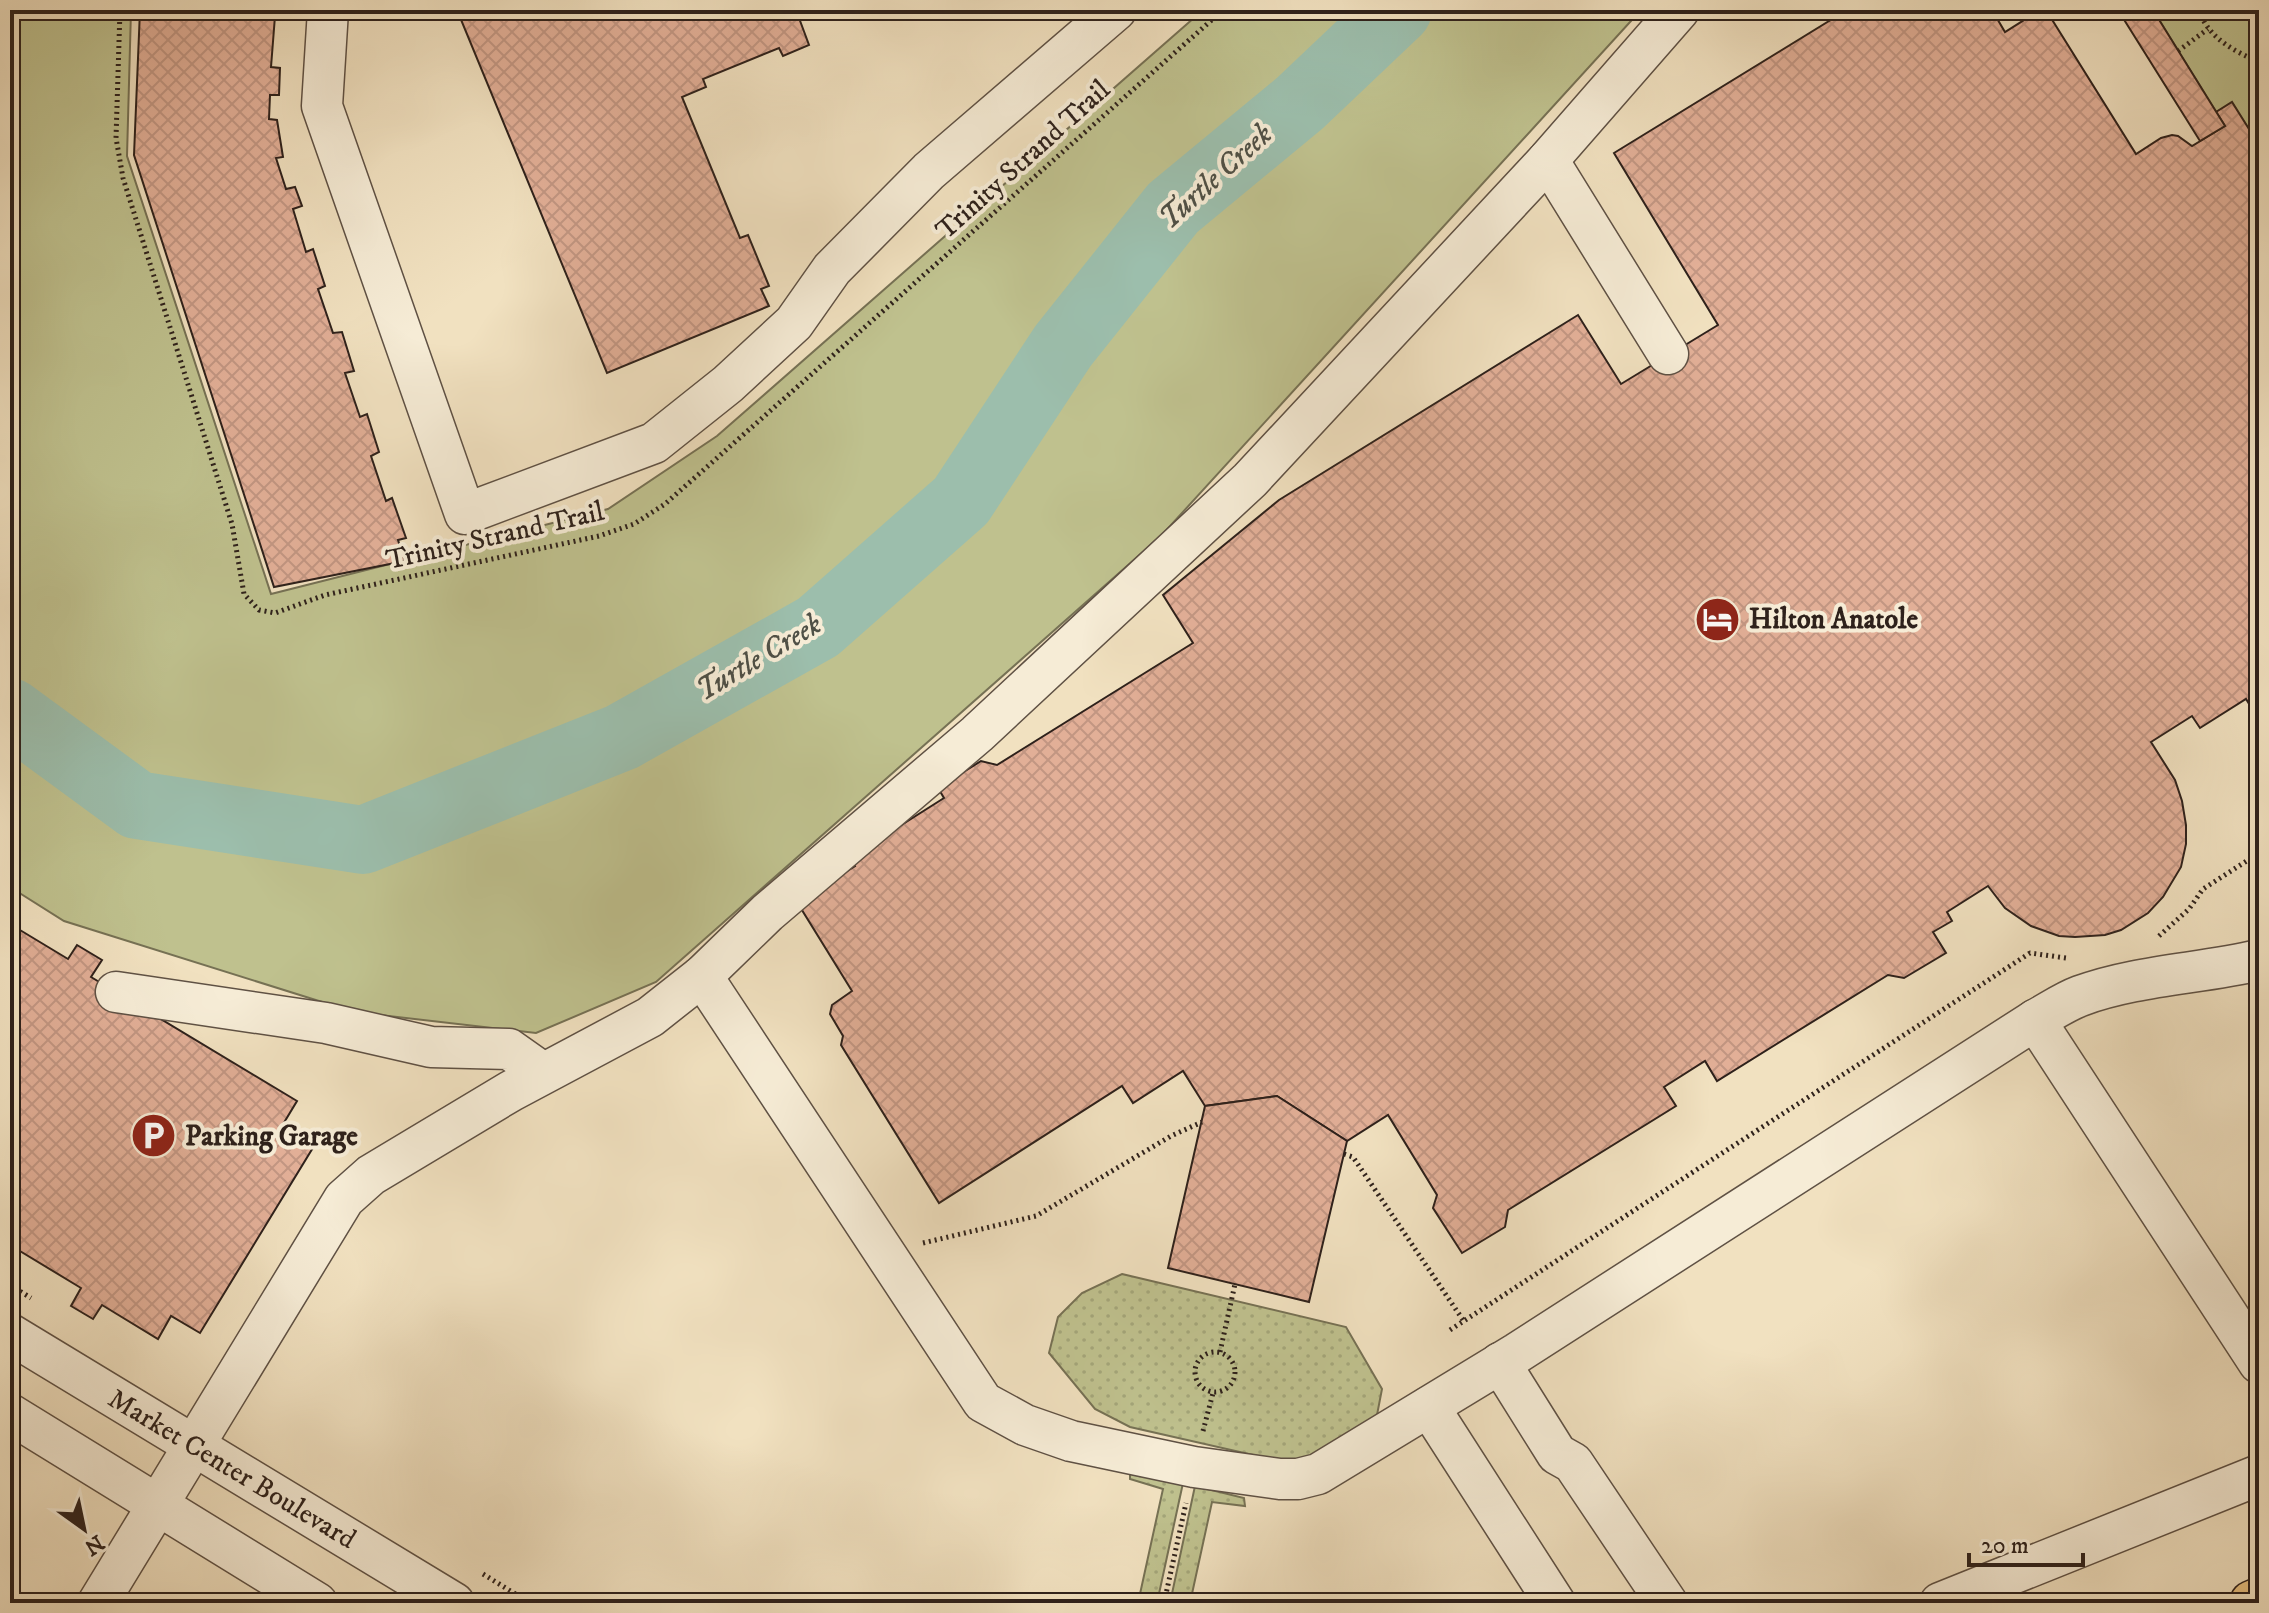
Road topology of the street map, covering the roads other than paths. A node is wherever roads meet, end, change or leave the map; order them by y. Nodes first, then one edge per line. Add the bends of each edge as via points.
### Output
1 (328, 10) edge
2 (1116, 10) edge
3 (1679, 10) edge
4 (1548, 160) junction
5 (1668, 354) dead end
6 (2259, 960) edge
7 (702, 976) junction
8 (116, 992) dead end
9 (2035, 1020) junction
10 (527, 1082) junction
11 (10, 1334) edge
12 (1508, 1358) junction
13 (2259, 1363) edge
14 (1429, 1407) junction
15 (10, 1414) edge
16 (195, 1448) junction
17 (2259, 1475) edge
18 (159, 1505) junction
19 (2259, 1600) edge
20 (98, 1603) edge
21 (317, 1603) edge
22 (454, 1603) edge
23 (1555, 1603) edge
24 (1667, 1603) edge
25 (1940, 1603) edge
26 (2252, 1603) edge

1 - 2 street via 322,106 465,514 654,443 794,323 832,269 929,171
3 - 4 street
4 - 5 street
4 - 7 street via 1250,480 977,734 767,913
6 - 9 street via 2188,970 2079,996
7 - 10 street via 650,1017
7 - 14 street via 983,1402 1025,1425 1071,1441 1194,1467 1298,1479 1327,1469
8 - 10 street via 326,1023 431,1047
9 - 12 street
9 - 13 street
10 - 16 street via 371,1175 344,1199
11 - 16 street, Market Center Boulevard
12 - 14 street
12 - 24 street via 1557,1454 1573,1463
14 - 23 street
15 - 18 street
16 - 18 street
16 - 22 street, Market Center Boulevard
17 - 25 street
18 - 20 street
18 - 21 street
19 - 26 main road

